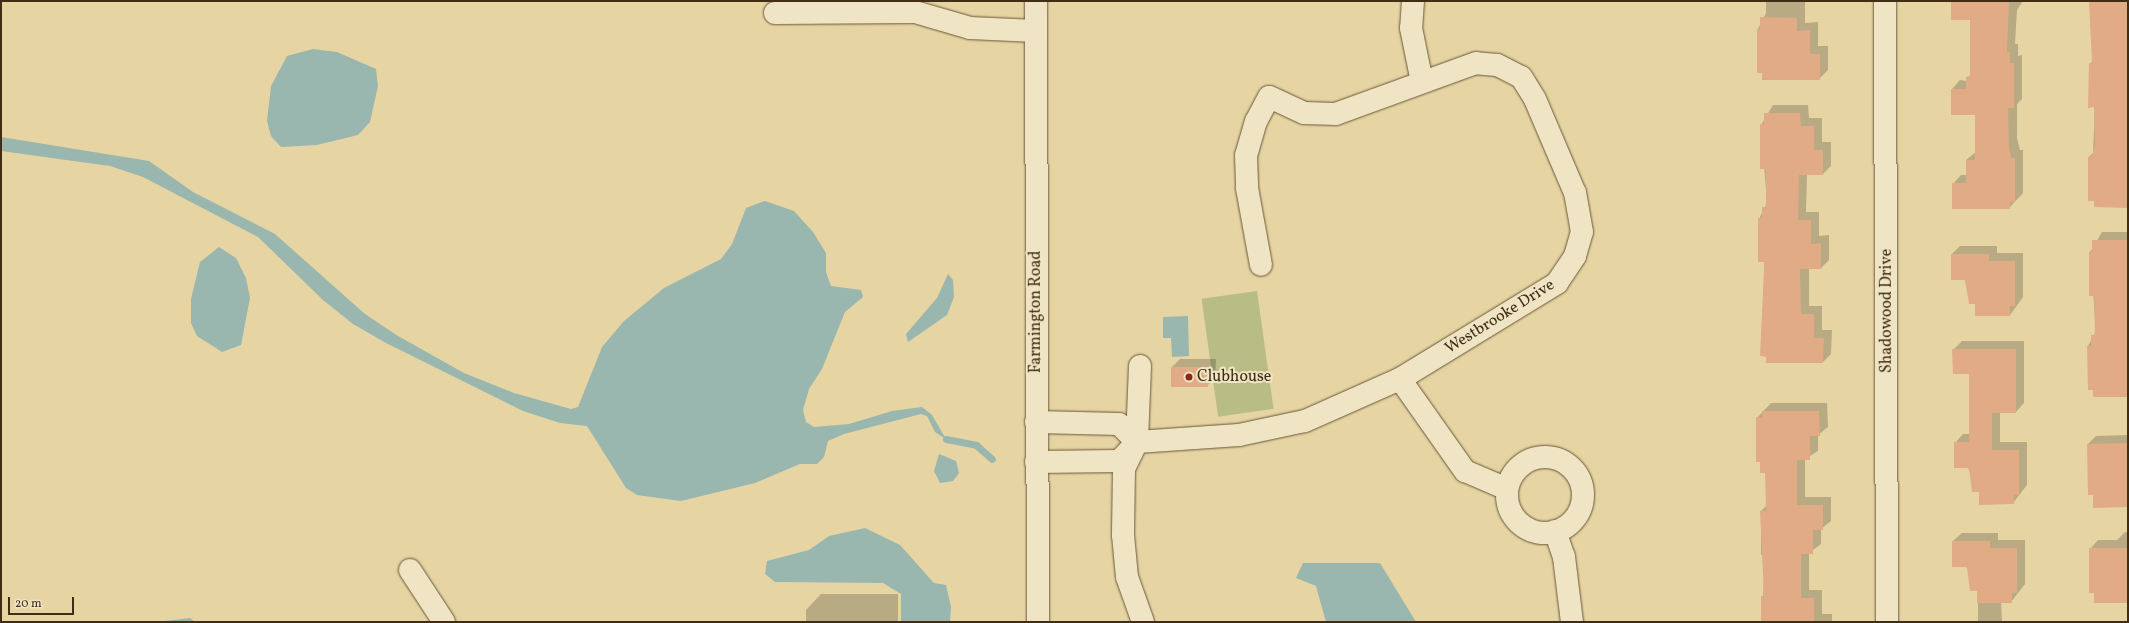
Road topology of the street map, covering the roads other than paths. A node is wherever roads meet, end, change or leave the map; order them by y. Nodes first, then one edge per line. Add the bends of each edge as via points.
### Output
1 (1036, 1) edge
2 (1413, 1) edge
3 (1885, 1) edge
4 (776, 13) dead end
5 (1035, 30) junction
6 (1422, 82) junction
7 (1261, 265) dead end
8 (1140, 366) dead end
9 (1400, 379) junction
10 (1036, 422) junction
11 (1137, 442) junction
12 (1036, 462) junction
13 (1507, 489) junction
14 (1555, 531) junction
15 (410, 570) dead end
16 (444, 622) edge
17 (1038, 622) edge
18 (1143, 622) edge
19 (1572, 622) edge
20 (1887, 622) edge

1 - 5 street, Farmington Road
2 - 6 street via 1411,28
3 - 20 street, Shadowood Drive
4 - 5 street via 915,12 970,28
5 - 10 street, Farmington Road
6 - 7 street, Westbrooke Drive via 1336,114 1304,113 1269,97 1256,121 1246,155 1247,188
6 - 9 street, Westbrooke Drive via 1476,63 1497,65 1521,77 1535,99 1576,193 1582,232 1575,256 1557,283
8 - 11 street
9 - 11 street, Westbrooke Drive via 1305,421 1239,435
9 - 13 street via 1465,471
10 - 11 street via 1119,424
10 - 12 street, Farmington Road
11 - 12 street via 1119,461
11 - 18 street via 1124,469 1123,535 1127,577
12 - 17 street, Farmington Road
13 - 14 street via 1512,513 1520,523 1543,533
13 - 14 street via 1519,467 1529,460 1554,458 1570,467 1581,482 1582,506 1567,526
14 - 19 street via 1564,557
15 - 16 street

